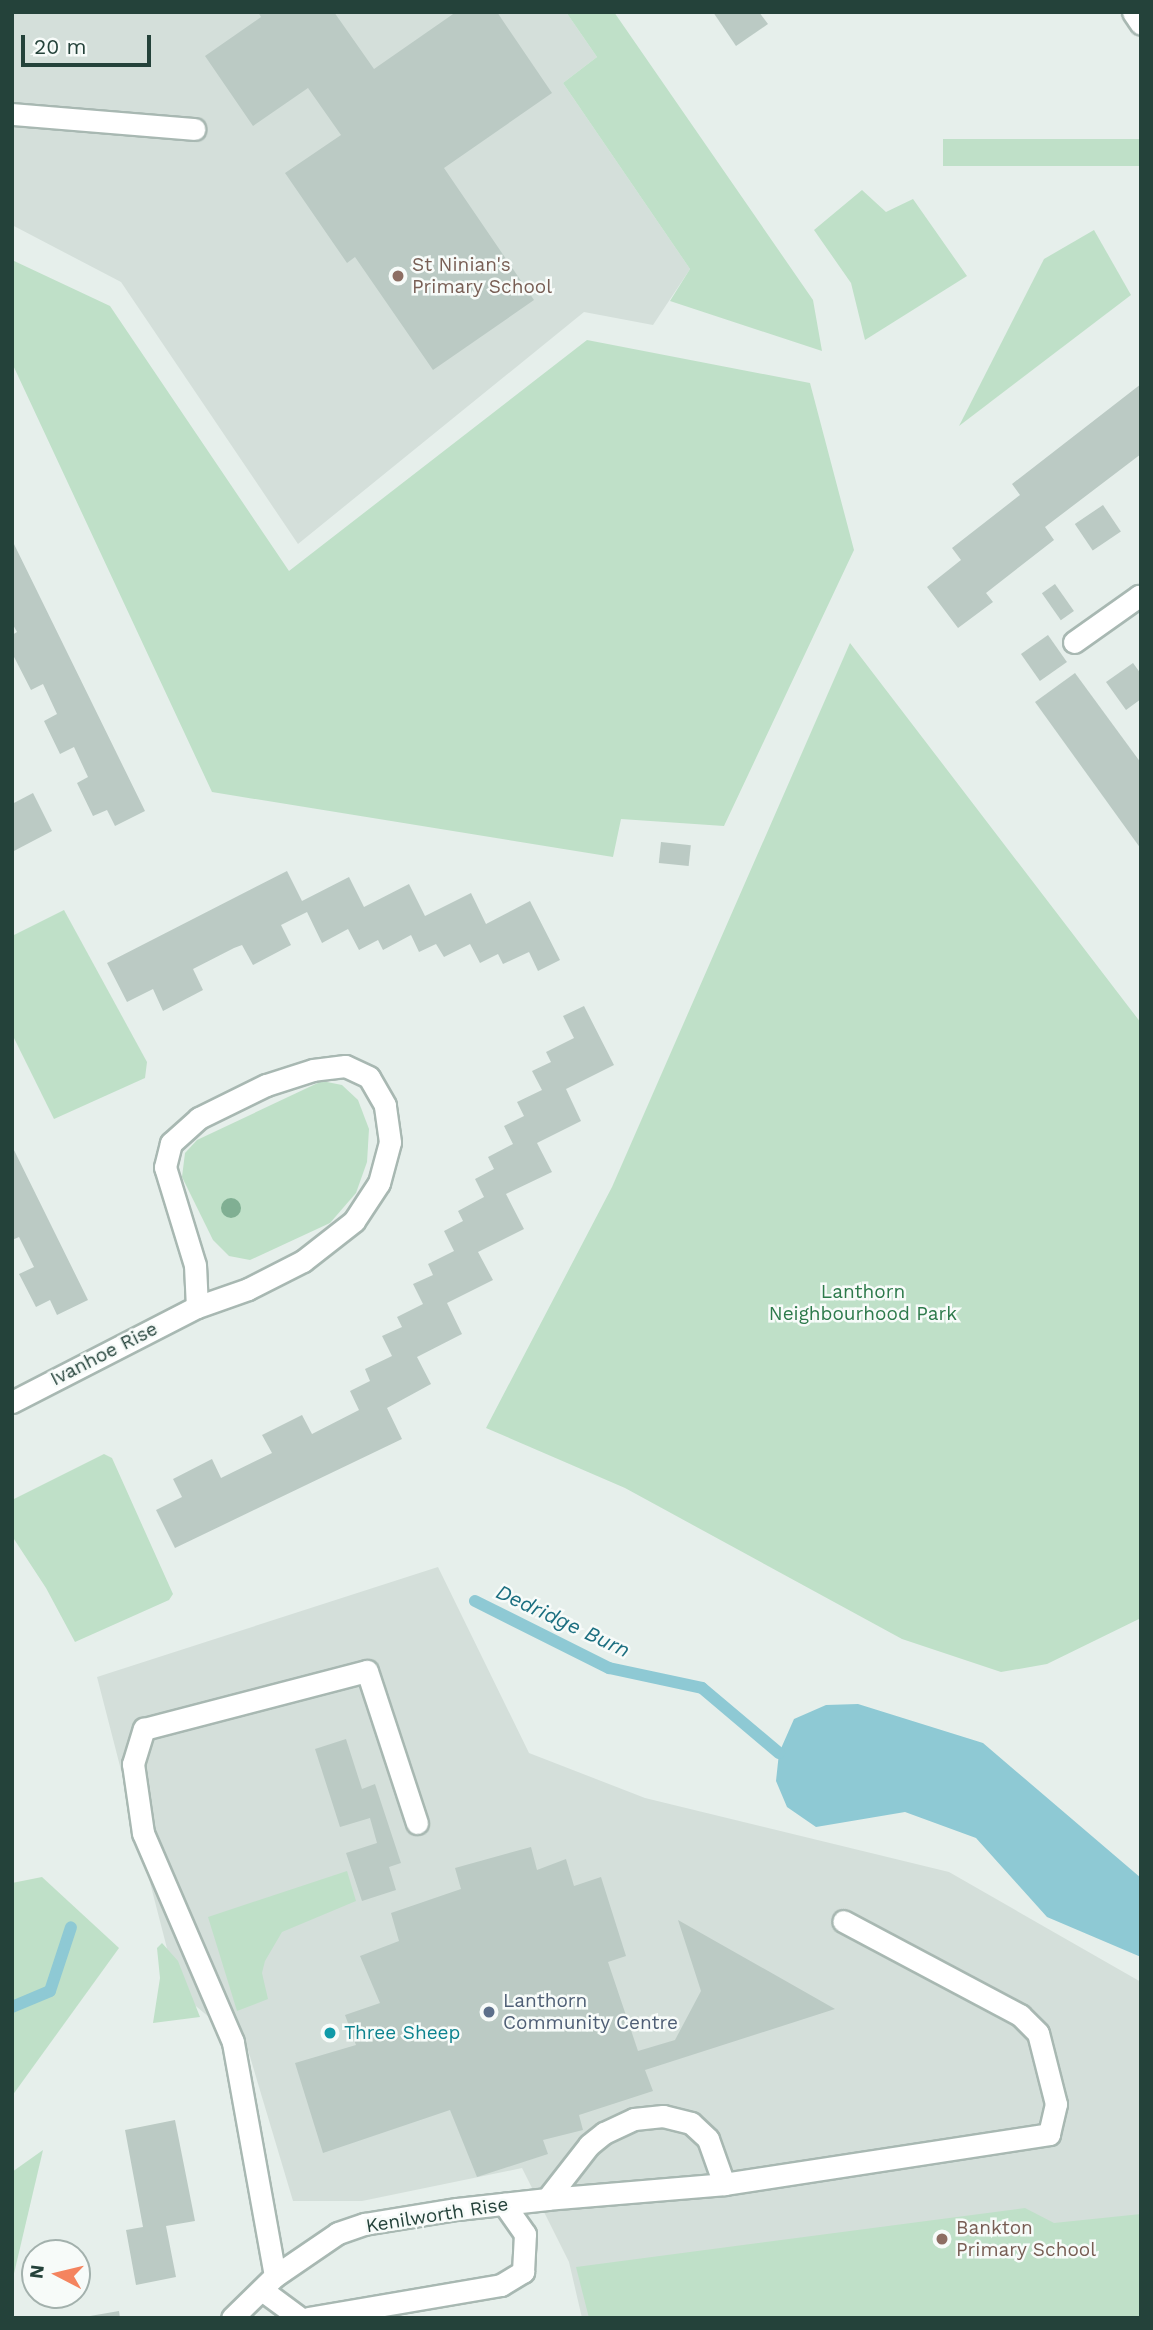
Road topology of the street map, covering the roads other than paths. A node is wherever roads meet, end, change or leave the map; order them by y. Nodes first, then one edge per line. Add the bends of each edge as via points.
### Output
1 (1133, 12) edge
2 (1141, 24) edge
3 (12, 114) edge
4 (194, 129) dead end
5 (1140, 596) edge
6 (1074, 642) dead end
7 (197, 1307) junction
8 (12, 1402) edge
9 (417, 1823) dead end
10 (843, 1920) dead end
11 (724, 2184) junction
12 (547, 2199) junction
13 (504, 2204) junction
14 (269, 2283) junction
15 (232, 2318) edge
16 (300, 2318) edge
17 (308, 2318) edge

1 - 2 street
3 - 4 street
5 - 6 street
7 - 7 street, Ivanhoe Rise via 195,1265 165,1167 171,1143 199,1118 265,1085 313,1070 345,1066 369,1077 385,1105 390,1142 379,1183 354,1221 303,1261 248,1289
7 - 8 street, Ivanhoe Rise
9 - 14 street via 368,1671 144,1729 133,1765 143,1833 233,2042
10 - 11 street, Kenilworth Rise via 1020,2015 1038,2033 1056,2104 1049,2134
11 - 12 street, Kenilworth Rise
11 - 12 street via 708,2139 691,2123 663,2116 634,2119 604,2133 589,2145
12 - 13 street, Kenilworth Rise
13 - 14 street, Kenilworth Rise via 364,2224 338,2233
13 - 17 street via 525,2234 523,2272 501,2285
14 - 15 street, Kenilworth Rise
14 - 16 street

